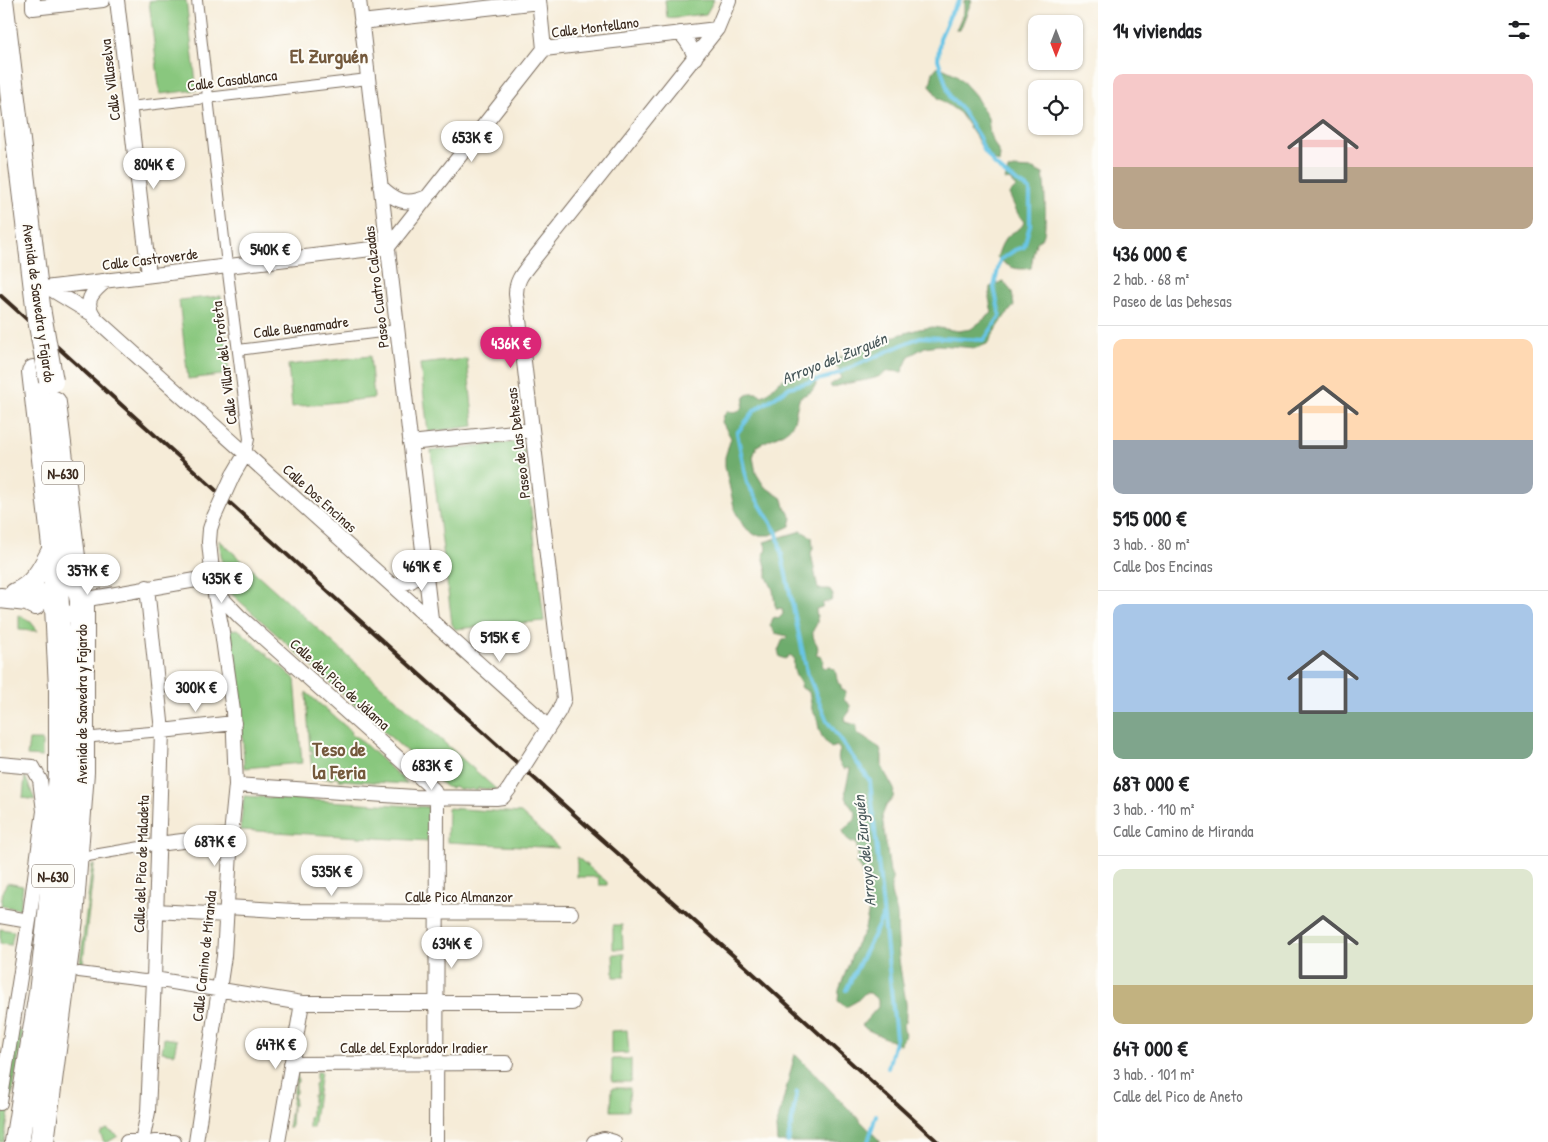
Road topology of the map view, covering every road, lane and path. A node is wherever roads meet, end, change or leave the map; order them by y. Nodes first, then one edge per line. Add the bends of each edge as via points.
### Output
1 (1, 0) edge
2 (103, 0) edge
3 (117, 0) edge
4 (197, 0) edge
5 (359, 0) edge
6 (729, 0) edge
7 (539, 1) edge
8 (33, 4) edge
9 (361, 22) junction
10 (717, 29) junction
11 (680, 33) junction
12 (0, 47) edge
13 (544, 49) junction
14 (695, 58) junction
15 (368, 79) junction
16 (208, 98) junction
17 (130, 107) junction
18 (380, 186) junction
19 (427, 197) junction
20 (388, 247) junction
21 (227, 265) junction
22 (149, 275) junction
23 (107, 280) junction
24 (43, 288) junction
25 (33, 312) junction
26 (92, 314) junction
27 (397, 330) junction
28 (238, 350) junction
29 (43, 377) junction
30 (532, 430) junction
31 (410, 443) junction
32 (246, 453) junction
33 (54, 546) junction
34 (74, 565) junction
35 (425, 571) junction
36 (213, 584) junction
37 (394, 586) junction
38 (147, 587) junction
39 (20, 591) junction
40 (0, 598) edge
41 (82, 600) junction
42 (47, 607) junction
43 (240, 617) junction
44 (431, 619) junction
45 (222, 625) junction
46 (82, 649) junction
47 (234, 724) junction
48 (548, 728) junction
49 (162, 731) junction
50 (82, 738) junction
51 (0, 764) edge
52 (419, 776) junction
53 (236, 786) junction
54 (414, 796) junction
55 (437, 797) junction
56 (231, 835) junction
57 (158, 844) junction
58 (76, 858) junction
59 (156, 911) junction
60 (226, 911) junction
61 (437, 912) junction
62 (571, 913) dead end
63 (0, 916) edge
64 (29, 921) junction
65 (79, 972) dead end
66 (154, 979) junction
67 (219, 990) junction
68 (302, 1003) junction
69 (437, 1003) junction
70 (572, 1003) dead end
71 (4, 1055) edge
72 (437, 1063) junction
73 (506, 1063) dead end
74 (291, 1064) junction
75 (0, 1103) edge
76 (45, 1116) junction
77 (17, 1142) edge
78 (42, 1142) edge
79 (54, 1142) edge
80 (127, 1142) edge
81 (140, 1142) edge
82 (154, 1142) edge
83 (174, 1142) edge
84 (196, 1142) edge
85 (278, 1142) edge
86 (436, 1142) edge
87 (590, 1142) edge
88 (614, 1142) edge

1 - 24 highway, Avenida de Saavedra y Fajardo / N-630
2 - 8 street
3 - 17 street, Calle Villaselva
4 - 16 street, Calle Villar del Profeta
5 - 9 street, Paseo Cuatro Calzadas
6 - 10 street, Paseo de las Dehesas
7 - 9 street
7 - 13 street
9 - 15 street, Paseo Cuatro Calzadas
10 - 11 street, Calle Montellano
10 - 14 street, Paseo de las Dehesas
11 - 13 street, Calle Montellano
11 - 14 street
12 - 25 highway, Avenida de Saavedra y Fajardo / N-630
13 - 19 street
14 - 30 street, Paseo de las Dehesas via 518,280 516,294
15 - 16 street, Calle Casablanca
15 - 18 street, Paseo Cuatro Calzadas
16 - 17 street, Calle Casablanca
16 - 21 street, Calle Villar del Profeta
17 - 22 street, Calle Villaselva
18 - 19 street via 404,202 416,202
18 - 20 street, Paseo Cuatro Calzadas
19 - 20 street
20 - 21 street, Calle Castroverde
20 - 27 street, Paseo Cuatro Calzadas
21 - 22 street, Calle Castroverde
21 - 28 street, Calle Villar del Profeta
22 - 23 street, Calle Castroverde
23 - 24 street, Calle Castroverde
23 - 26 street via 92,293 89,302
24 - 25 highway, Avenida de Saavedra y Fajardo / N-630
24 - 26 street, Calle Dos Encinas
25 - 29 highway, Avenida de Saavedra y Fajardo / N-630, bridge
26 - 32 street, Calle Dos Encinas
27 - 28 street, Calle Buenamadre
27 - 31 street, Paseo Cuatro Calzadas
28 - 32 street, Calle Villar del Profeta via 249,439
29 - 33 highway, Avenida de Saavedra y Fajardo / N-630
29 - 34 highway, Avenida de Saavedra y Fajardo / N-630
30 - 31 street
30 - 48 street, Paseo de las Dehesas via 564,699
31 - 35 street, Paseo Cuatro Calzadas
32 - 36 street, Calle Camino de Miranda, bridge via 210,529
32 - 37 street, Calle Dos Encinas
33 - 39 main road via 39,575
33 - 42 highway, Avenida de Saavedra y Fajardo / N-630
34 - 41 highway, Avenida de Saavedra y Fajardo / N-630
34 - 42 main road via 72,589 66,598
35 - 37 street via 411,582
35 - 44 street, Paseo Cuatro Calzadas
36 - 38 street
36 - 43 street, Calle del Pico de Jálama
36 - 45 street, Calle Camino de Miranda
37 - 44 street, Calle Dos Encinas
38 - 41 street
38 - 49 street, Calle del Pico de Maladeta
39 - 40 main road
39 - 42 main road via 35,590 46,596
40 - 42 main road
41 - 42 main road
41 - 46 highway, Avenida de Saavedra y Fajardo / N-630
42 - 46 main road via 69,618
42 - 77 highway, Avenida de Saavedra y Fajardo / N-630 via 60,658 61,774 50,915
43 - 45 street via 227,618
43 - 52 street, Calle del Pico de Jálama
44 - 48 street, Calle Dos Encinas
45 - 47 street, Calle Camino de Miranda
46 - 50 highway, Avenida de Saavedra y Fajardo / N-630
47 - 49 street
47 - 53 street, Calle Camino de Miranda
48 - 55 street, Paseo de las Dehesas, bridge via 503,797
49 - 50 street
49 - 57 street, Calle del Pico de Maladeta
50 - 58 highway, Avenida de Saavedra y Fajardo / N-630
51 - 64 street via 33,767 40,780 44,811
52 - 54 street
52 - 55 street, Calle del Pico de Jálama
53 - 54 street
53 - 56 street, Calle Camino de Miranda
54 - 55 street
55 - 61 street
56 - 57 street
56 - 60 street, Calle Camino de Miranda
57 - 58 street
57 - 59 street, Calle del Pico de Maladeta
58 - 76 highway, Avenida de Saavedra y Fajardo / N-630
59 - 60 street, Calle Pico Almanzor
59 - 66 street, Calle del Pico de Maladeta
60 - 61 street, Calle Pico Almanzor
60 - 67 street, Calle Camino de Miranda
61 - 62 street, Calle Pico Almanzor
61 - 69 street
63 - 64 street
64 - 71 street
65 - 66 street
66 - 67 street
66 - 81 street, Calle del Pico de Maladeta via 148,1112
67 - 68 street
67 - 84 street, Calle Camino de Miranda
68 - 69 street
68 - 74 street
69 - 70 street
69 - 72 street
71 - 75 street
72 - 73 street, Calle del Explorador Iradier
72 - 74 street, Calle del Explorador Iradier
72 - 86 street
74 - 85 street
76 - 78 highway, Avenida de Saavedra y Fajardo / N-630
76 - 79 street
80 - 81 street
82 - 83 street
87 - 88 street via 604,1139

